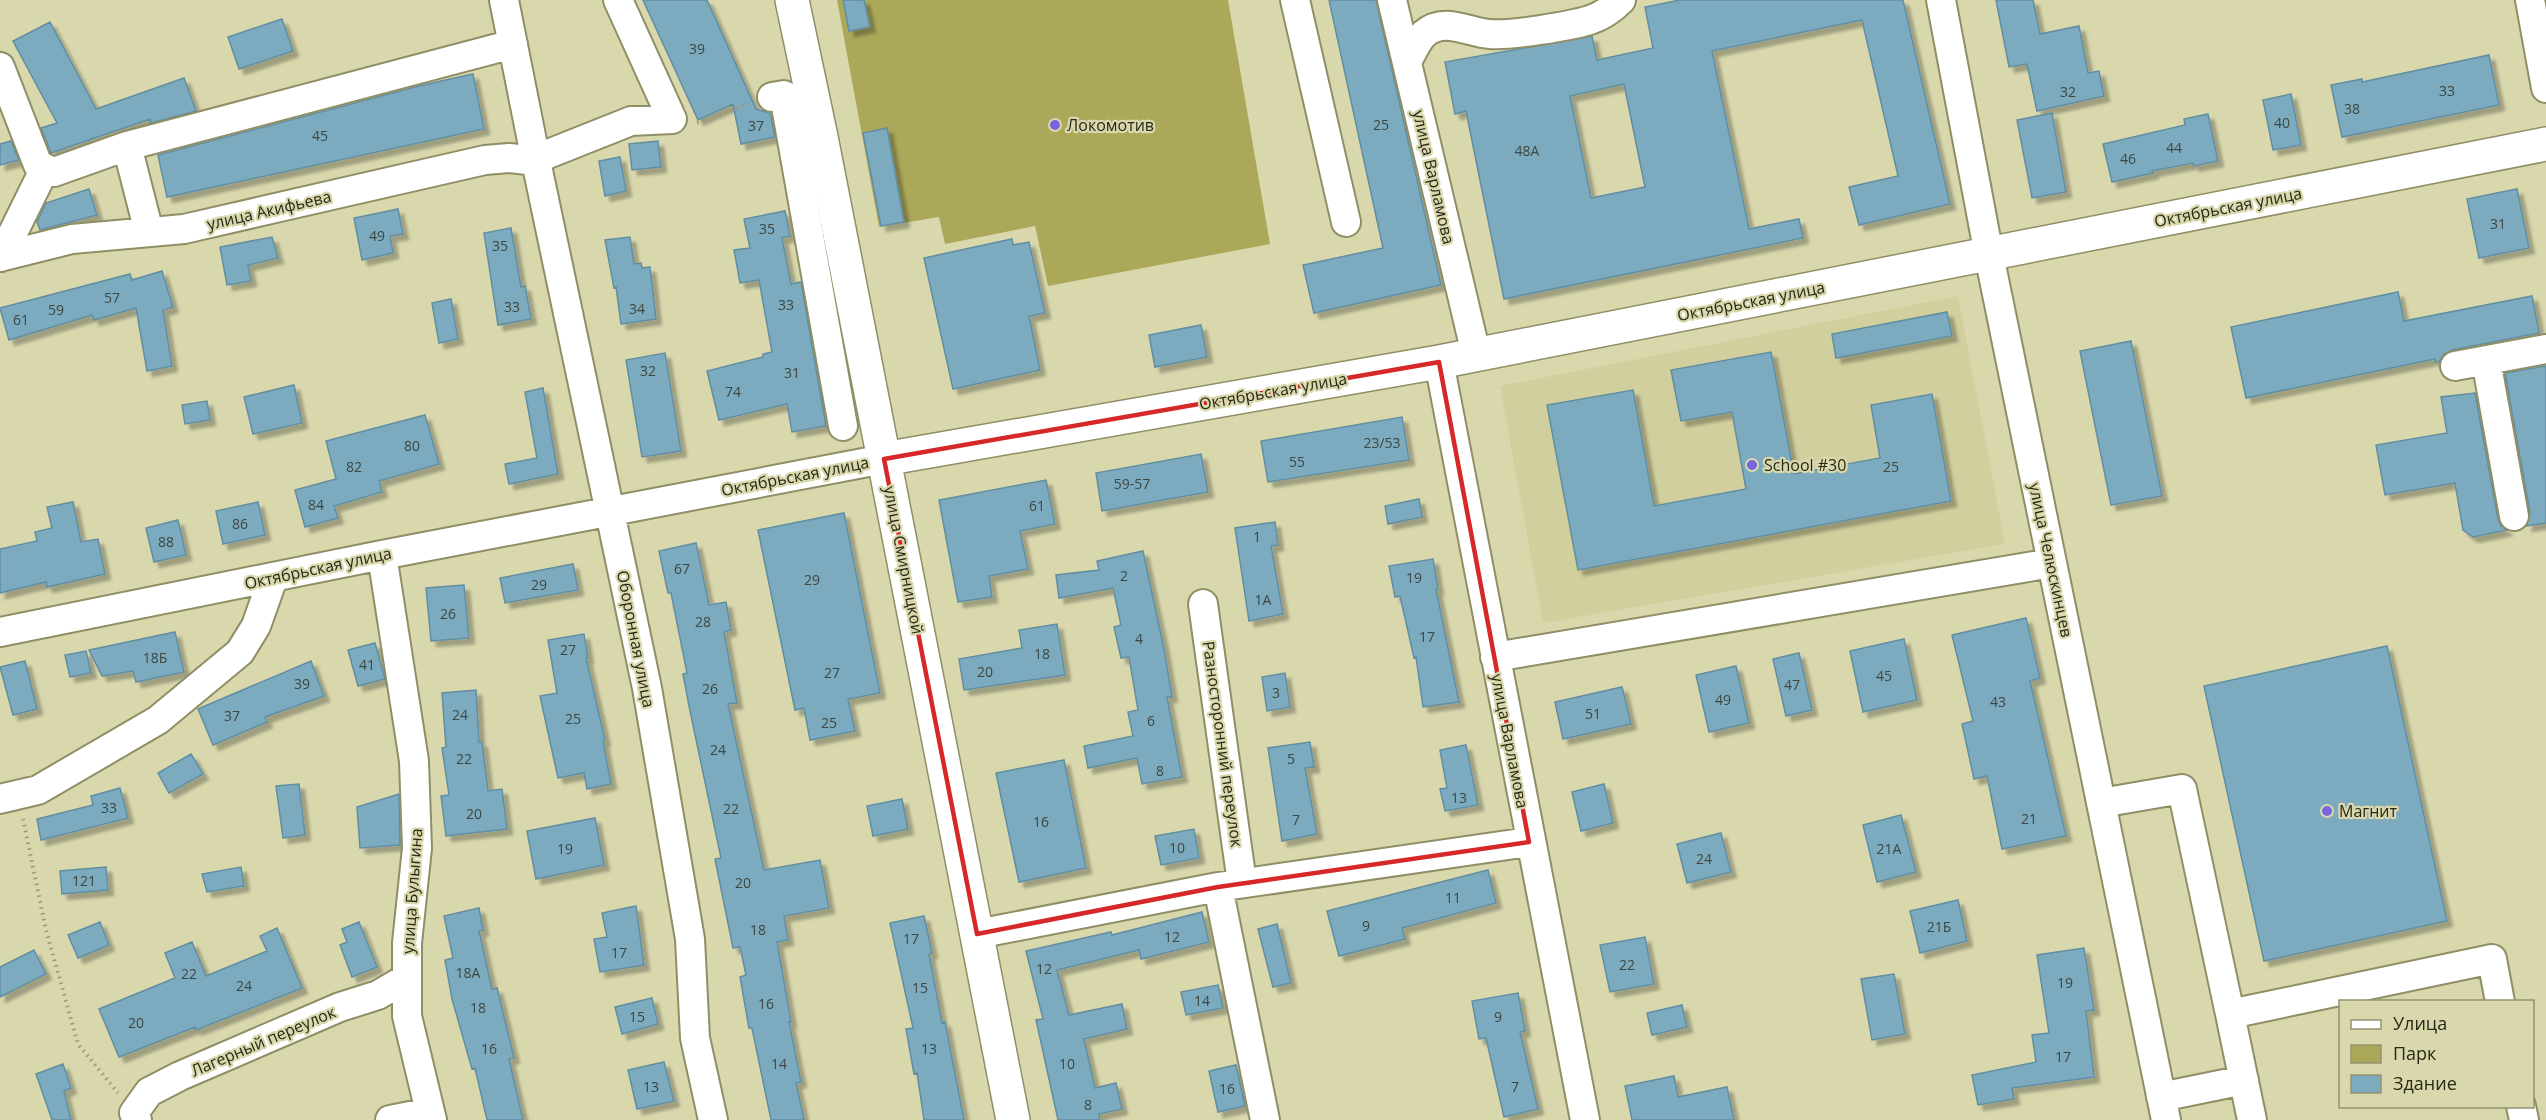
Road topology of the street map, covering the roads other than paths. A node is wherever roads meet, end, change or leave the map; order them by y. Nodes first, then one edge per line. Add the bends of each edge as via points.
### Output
1 (504, 0) edge
2 (618, 0) edge
3 (792, 0) edge
4 (1295, 0) edge
5 (1392, 0) edge
6 (1621, 0) edge
7 (1941, 0) edge
8 (2530, 0) edge
9 (513, 44) junction
10 (1407, 61) junction
11 (2, 78) edge
12 (2546, 88) edge
13 (772, 97) road end
14 (2546, 144) edge
15 (127, 146) junction
16 (536, 161) junction
17 (45, 168) junction
18 (1346, 222) dead end
19 (149, 232) junction
20 (1989, 255) junction
21 (0, 257) edge
22 (2546, 349) edge
23 (1476, 354) junction
24 (2486, 360) junction
25 (1439, 362) junction
26 (2455, 366) dead end
27 (843, 426) dead end
28 (884, 459) junction
29 (610, 510) junction
30 (2514, 516) dead end
31 (382, 555) junction
32 (2052, 563) junction
33 (273, 578) junction
34 (1203, 604) dead end
35 (0, 632) edge
36 (1495, 657) junction
37 (9, 796) edge
38 (2101, 803) junction
39 (1530, 842) junction
40 (1230, 885) junction
41 (976, 934) junction
42 (407, 978) junction
43 (2500, 1000) edge
44 (2230, 1014) junction
45 (2244, 1080) junction
46 (2163, 1108) edge
47 (431, 1116) edge
48 (136, 1117) edge
49 (390, 1120) edge
50 (712, 1120) edge
51 (1013, 1120) edge
52 (1265, 1120) edge
53 (1585, 1120) edge
54 (2252, 1120) edge

1 - 9 street, Оборонная улица
2 - 16 street via 672,119 631,121
3 - 28 main road, улица Смирницкой
4 - 18 street
5 - 10 street, улица Варламова
6 - 10 street via 1590,20 1510,33 1489,34 1445,26 1424,34
7 - 20 street, улица Челюскинцев
8 - 12 street
9 - 15 street
9 - 16 street, Оборонная улица
10 - 23 street, улица Варламова
11 - 17 street via 38,165
13 - 27 street via 784,95
14 - 20 main road, Октябрьская улица
15 - 17 street via 54,172
15 - 19 street
16 - 19 street, улица Акифьева via 485,160 231,219
16 - 29 street, Оборонная улица
17 - 21 street
19 - 21 street, улица Акифьева via 72,239
20 - 23 main road, Октябрьская улица
20 - 32 street, улица Челюскинцев
22 - 24 street
23 - 25 main road, Октябрьская улица
24 - 26 street
24 - 30 street
25 - 28 main road, Октябрьская улица
25 - 36 street, улица Варламова
28 - 29 street, Октябрьская улица
28 - 41 main road, улица Смирницкой
29 - 31 street, Октябрьская улица
29 - 50 street, Оборонная улица via 690,939 695,1038
31 - 33 street, Октябрьская улица
31 - 42 street, улица Булыгина via 414,761 417,848
32 - 36 street
32 - 38 street, улица Челюскинцев
33 - 35 street, Октябрьская улица
33 - 37 street via 256,626 240,652 158,720 38,790
34 - 40 street, Разносторонний переулок
36 - 39 street, улица Варламова
38 - 44 street via 2182,789
38 - 46 street, улица Челюскинцев
39 - 40 street
39 - 53 street, улица Варламова
40 - 41 street
40 - 52 street, Разносторонний переулок
41 - 51 main road, улица Смирницкой
42 - 47 street, улица Булыгина via 407,1016
42 - 48 street, Лагерный переулок via 378,995 340,1007 149,1092
43 - 44 street via 2492,959
44 - 45 street
45 - 46 street
45 - 54 street
47 - 49 street

